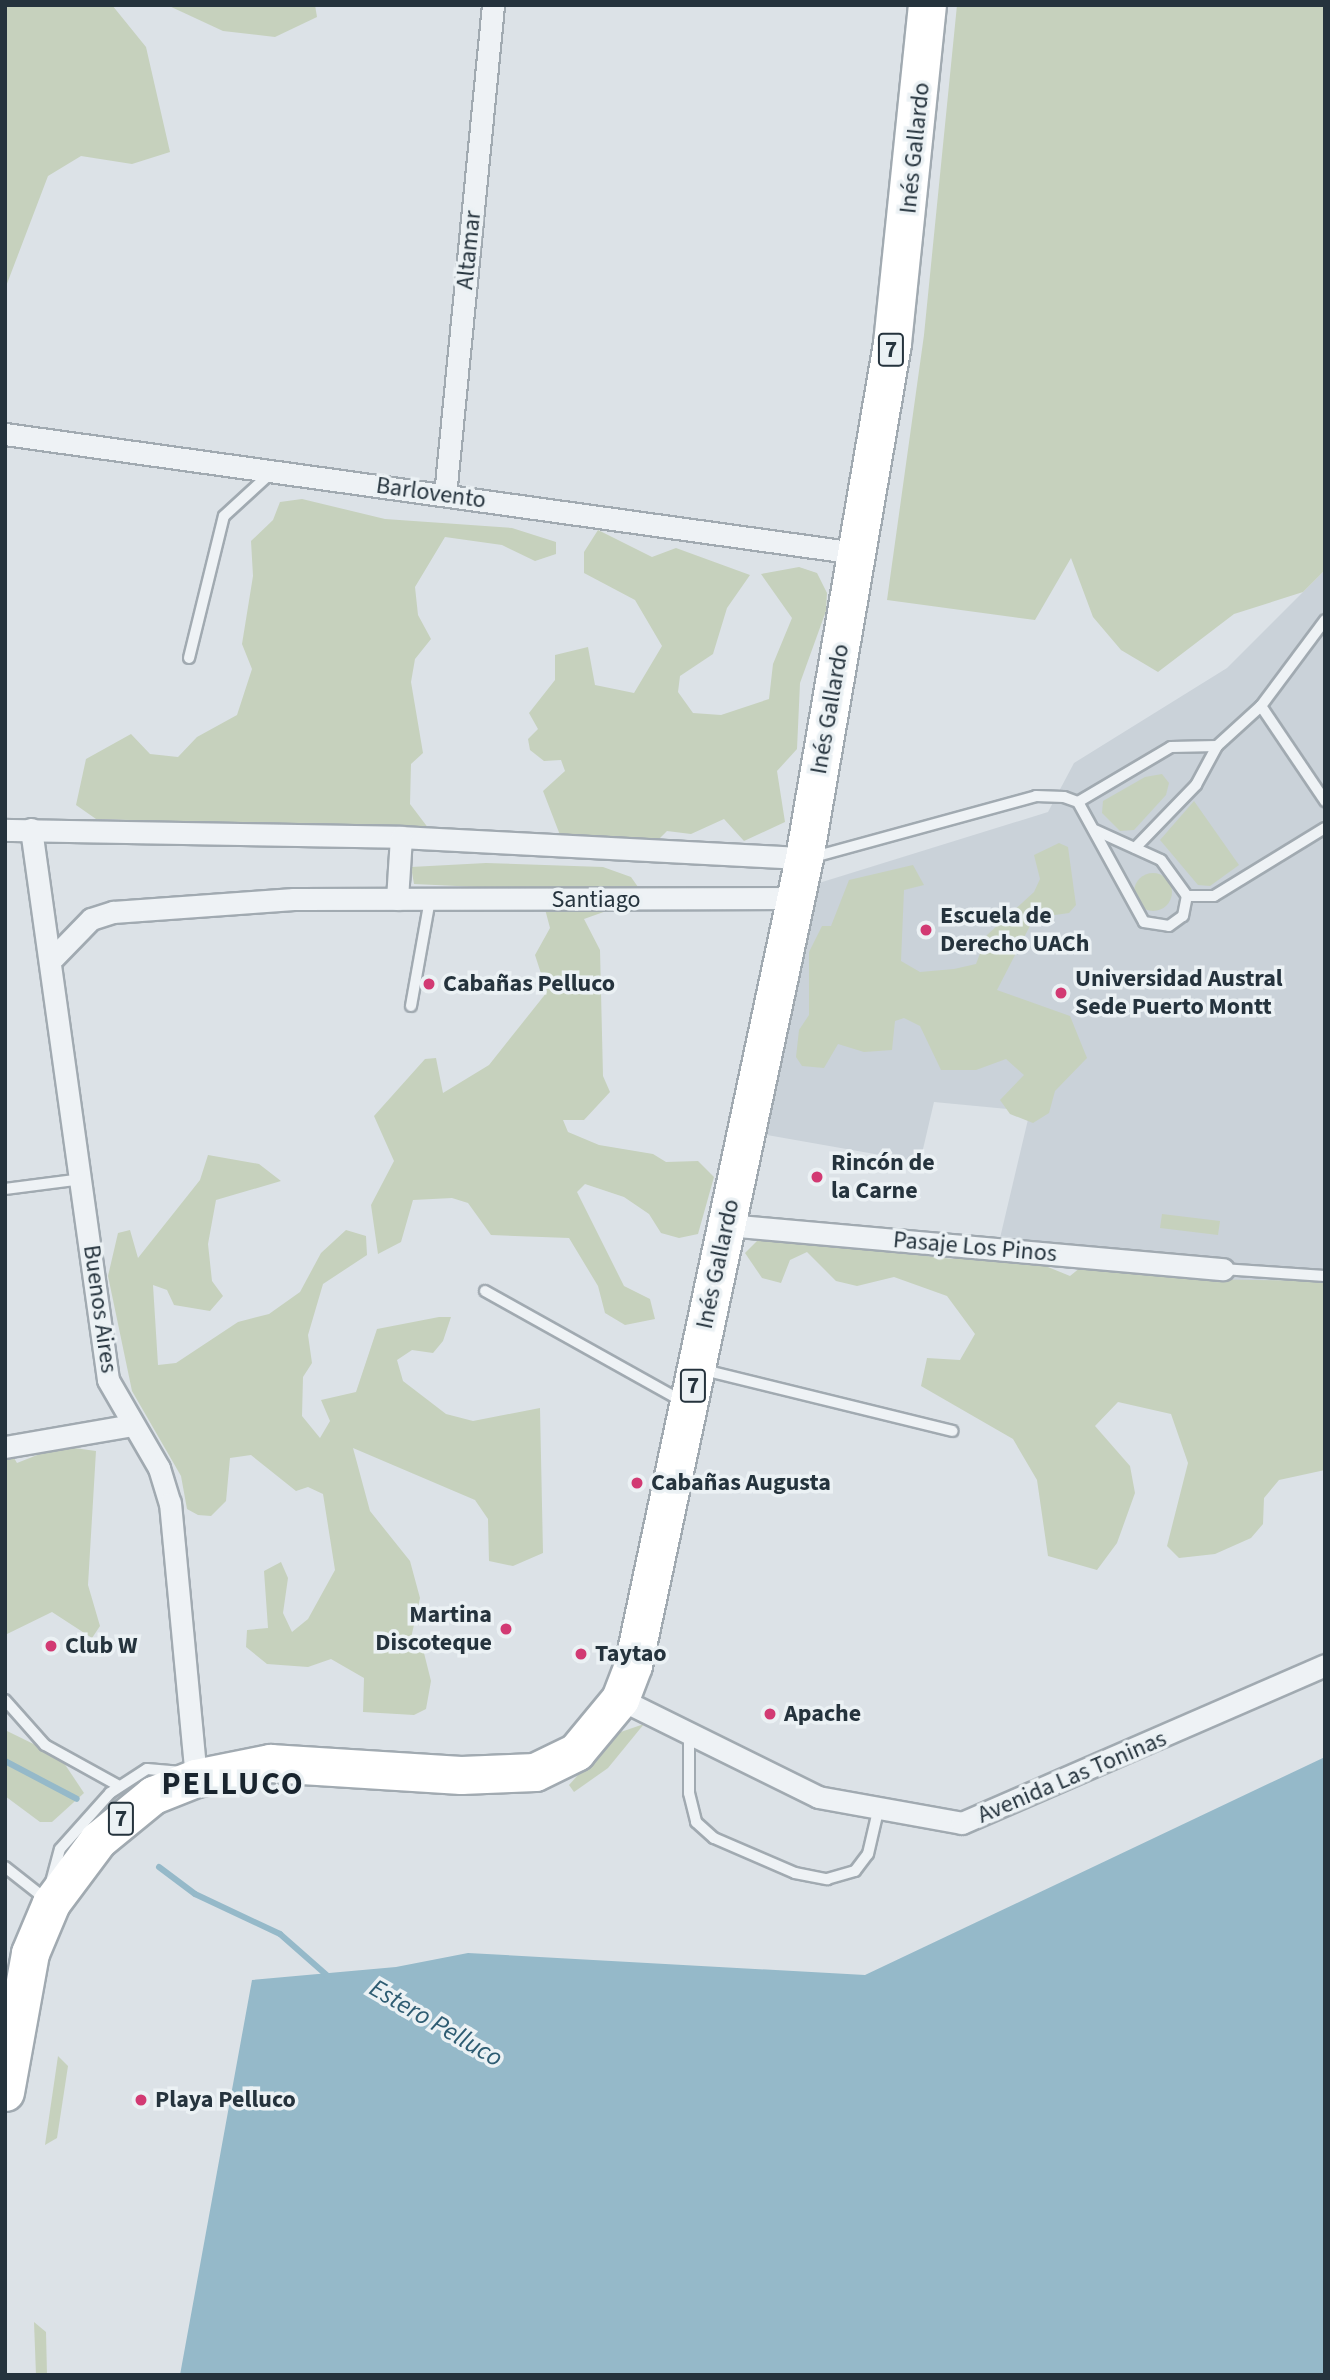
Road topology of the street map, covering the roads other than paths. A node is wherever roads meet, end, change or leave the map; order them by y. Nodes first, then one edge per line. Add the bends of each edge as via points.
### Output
1 (493, 5) edge
2 (927, 5) edge
3 (5, 434) edge
4 (271, 472) junction
5 (445, 495) junction
6 (856, 553) junction
7 (1325, 620) edge
8 (189, 658) dead end
9 (1261, 706) junction
10 (1217, 746) junction
11 (1325, 801) edge
12 (1078, 802) junction
13 (1325, 828) edge
14 (31, 829) junction
15 (5, 830) edge
16 (1095, 830) junction
17 (401, 837) junction
18 (1135, 848) junction
19 (804, 858) junction
20 (1187, 896) junction
21 (796, 898) junction
22 (397, 900) junction
23 (430, 900) junction
24 (54, 957) junction
25 (411, 1006) dead end
26 (82, 1179) junction
27 (5, 1189) edge
28 (727, 1225) junction
29 (1223, 1269) joint
30 (1325, 1276) edge
31 (485, 1291) dead end
32 (696, 1368) junction
33 (689, 1405) junction
34 (133, 1425) junction
35 (952, 1431) dead end
36 (5, 1447) edge
37 (1325, 1665) edge
38 (620, 1699) junction
39 (5, 1700) edge
40 (689, 1732) junction
41 (196, 1778) junction
42 (119, 1786) junction
43 (877, 1811) junction
44 (5, 1867) edge
45 (51, 1903) junction
46 (5, 2092) edge

1 - 5 street, Altamar
2 - 6 highway, Inés Gallardo / 7 via 905,248
3 - 4 street, Barlovento
4 - 5 street, Barlovento
4 - 8 lane via 224,516
5 - 6 street, Barlovento
6 - 19 highway, Inés Gallardo / 7
7 - 9 lane
9 - 10 lane
9 - 11 lane
10 - 12 lane via 1171,747
10 - 18 lane via 1196,785
12 - 16 lane
12 - 19 lane via 1036,796
13 - 20 lane via 1214,896
14 - 15 street
14 - 17 street
14 - 24 street, Buenos Aires
16 - 18 lane
16 - 20 lane via 1144,922 1169,926 1183,916
17 - 19 street
17 - 22 street
18 - 20 lane via 1161,860
19 - 21 highway, Inés Gallardo / 7
21 - 23 street, Santiago
21 - 28 highway, Inés Gallardo / 7
22 - 23 street, Santiago
22 - 24 street, Santiago via 113,912 91,919
23 - 25 lane
24 - 26 street, Buenos Aires
26 - 27 lane
26 - 34 street, Buenos Aires via 108,1380
28 - 29 street, Pasaje Los Pinos
28 - 32 highway, Inés Gallardo / 7
29 - 30 lane
31 - 33 lane
32 - 33 highway, Inés Gallardo / 7
32 - 35 lane
33 - 38 highway, Inés Gallardo / 7 via 633,1665
34 - 36 street
34 - 41 street, Buenos Aires via 159,1468 170,1503
37 - 43 street, Avenida Las Toninas via 974,1820 952,1823
38 - 40 street, Avenida Las Toninas
38 - 41 highway, 7 via 576,1752 527,1773 461,1775 302,1761
39 - 42 lane via 46,1745
40 - 43 street, Avenida Las Toninas via 810,1794
40 - 43 lane via 689,1793 696,1822 714,1838 795,1873 827,1879 855,1871 869,1854
41 - 42 lane via 159,1768
41 - 45 highway, 7 via 127,1814 85,1855
42 - 45 lane via 60,1849 51,1871
44 - 45 lane
45 - 46 highway, 7 via 30,1953

